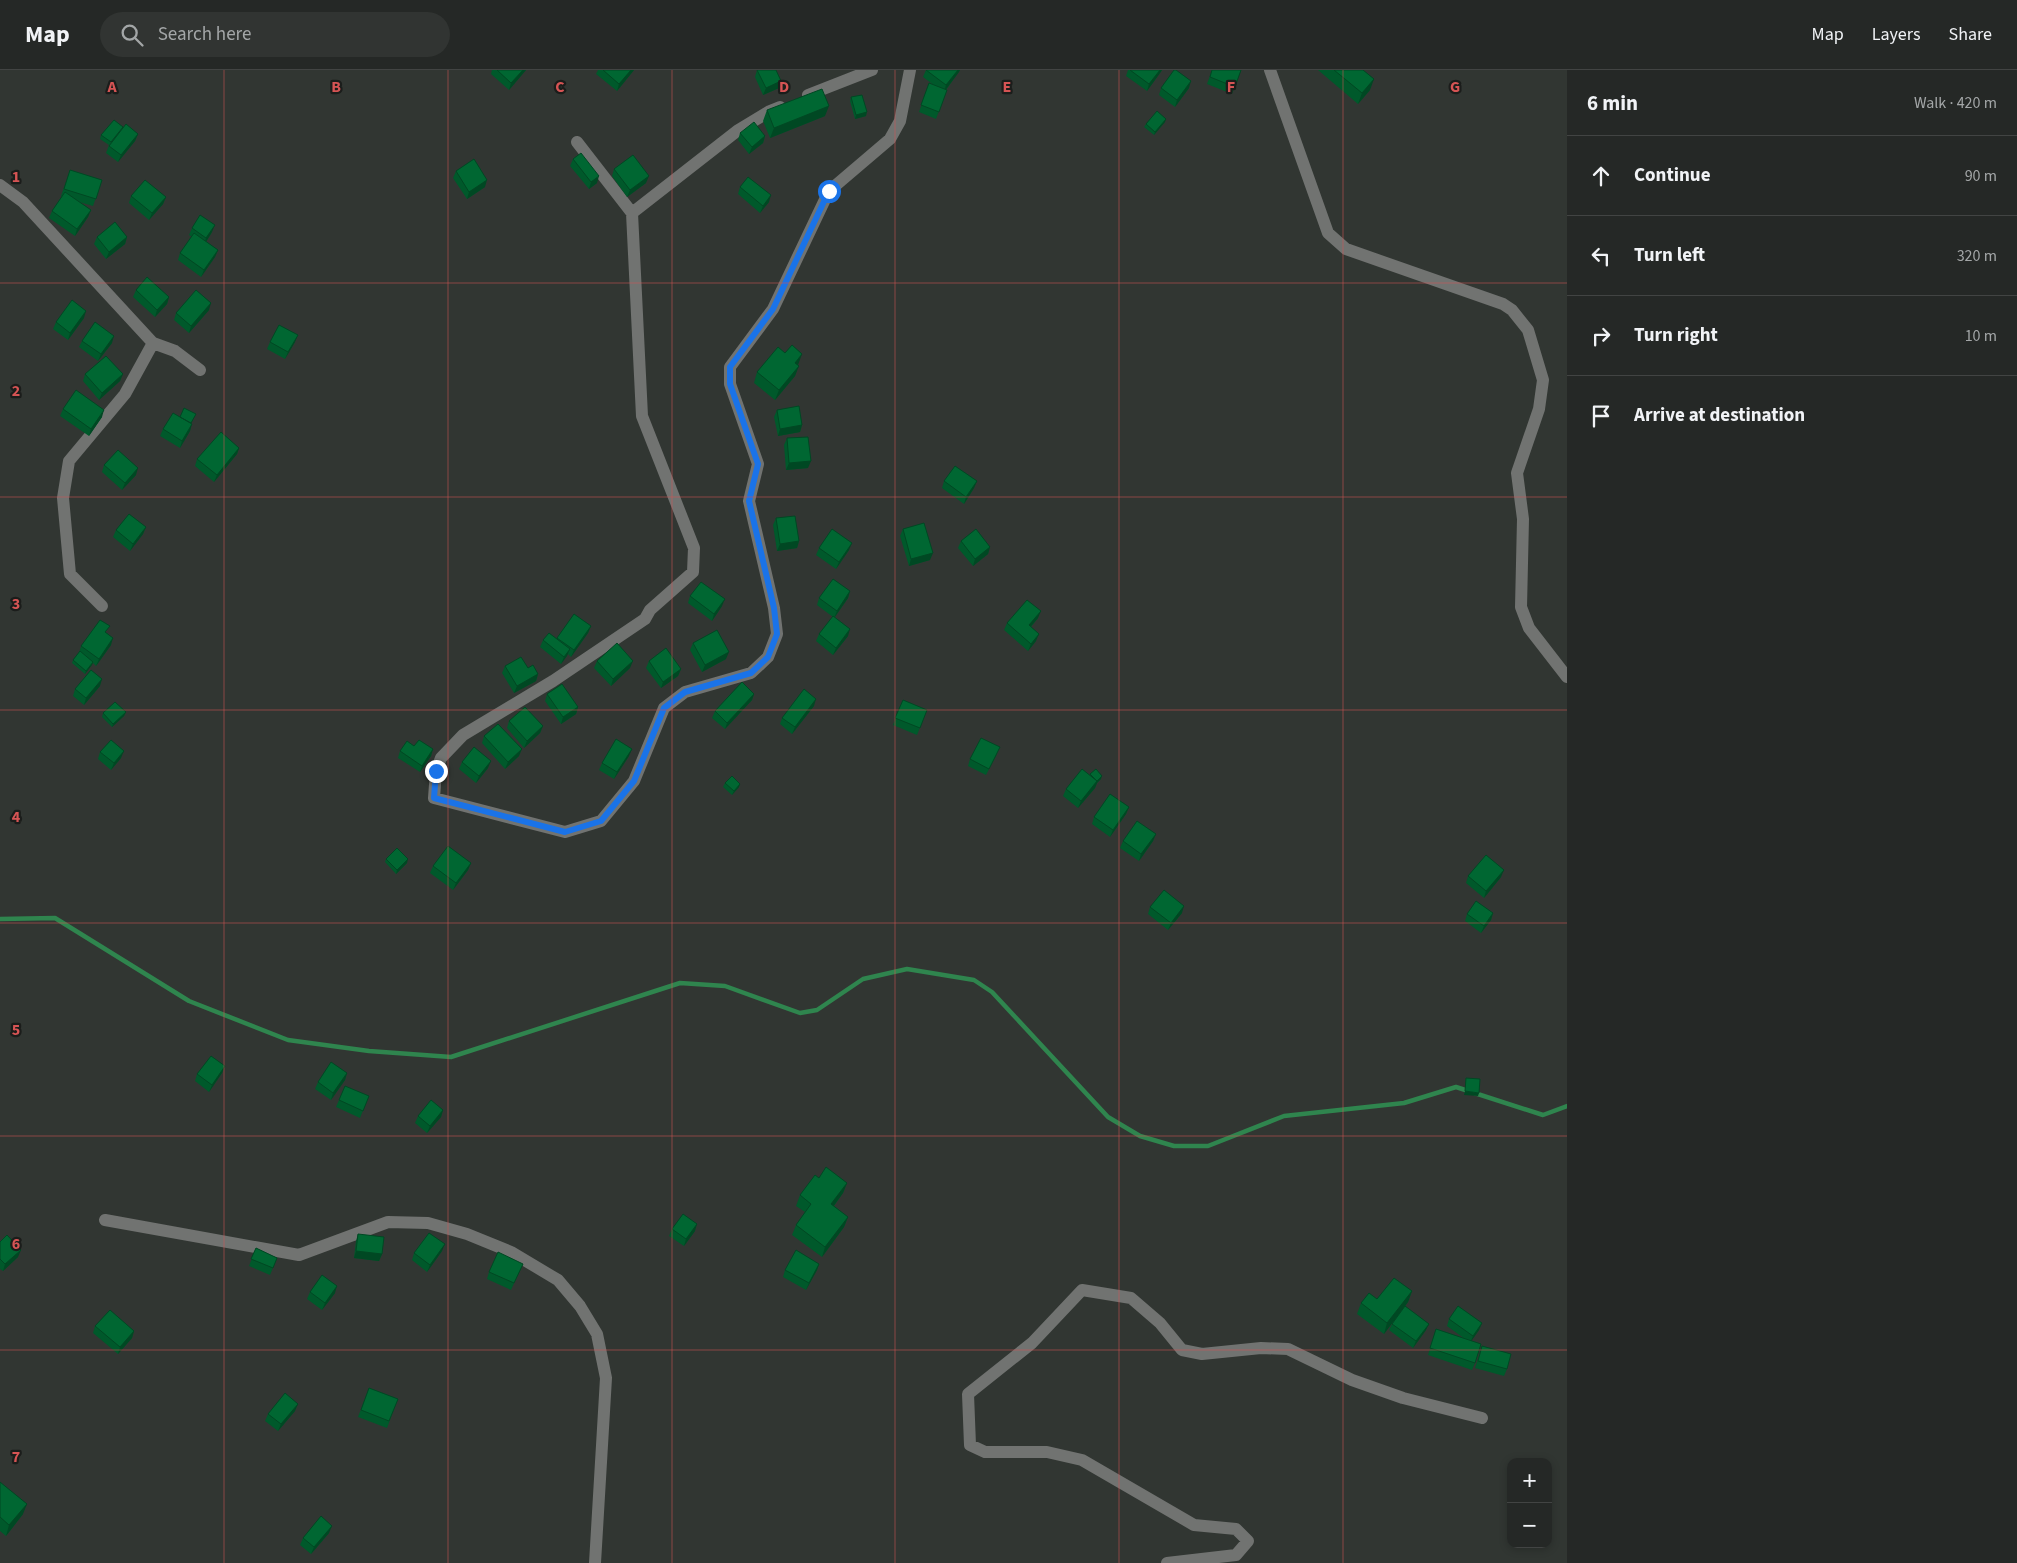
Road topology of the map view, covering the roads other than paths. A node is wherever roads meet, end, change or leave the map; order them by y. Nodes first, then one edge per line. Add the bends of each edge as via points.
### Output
1 (872, 70) edge
2 (910, 70) edge
3 (1270, 70) edge
4 (577, 142) dead end
5 (0, 184) edge
6 (632, 213) junction
7 (153, 343) junction
8 (200, 370) dead end
9 (102, 606) dead end
10 (1567, 677) edge
11 (105, 1220) dead end
12 (1482, 1418) dead end
13 (594, 1563) edge
14 (1168, 1563) edge

1 - 6 street via 770,111 737,131
2 - 6 street via 900,121 890,139 829,191 773,309 730,367 730,384 758,464 749,501 774,608 777,634 768,657 751,673 685,692 664,708 634,781 601,821 565,832 434,798 436,771 441,758 463,735 553,681 645,619 650,610 693,572 694,548 642,416
3 - 10 street via 1328,233 1346,249 1503,304 1528,330 1544,380 1540,409 1517,474 1523,519 1521,607 1529,628
4 - 6 street
5 - 7 street via 23,202
7 - 8 street via 175,351
7 - 9 street via 125,394 69,461 64,498 70,574
11 - 13 street via 298,1256 388,1222 428,1223 511,1252 558,1280 580,1306 597,1334 606,1378
12 - 14 street via 1403,1398 1352,1380 1288,1349 1261,1348 1202,1354 1182,1350 1160,1323 1131,1298 1082,1290 1032,1343 968,1394 970,1445 986,1452 1047,1452 1082,1460 1194,1525 1236,1529 1248,1541 1236,1555

